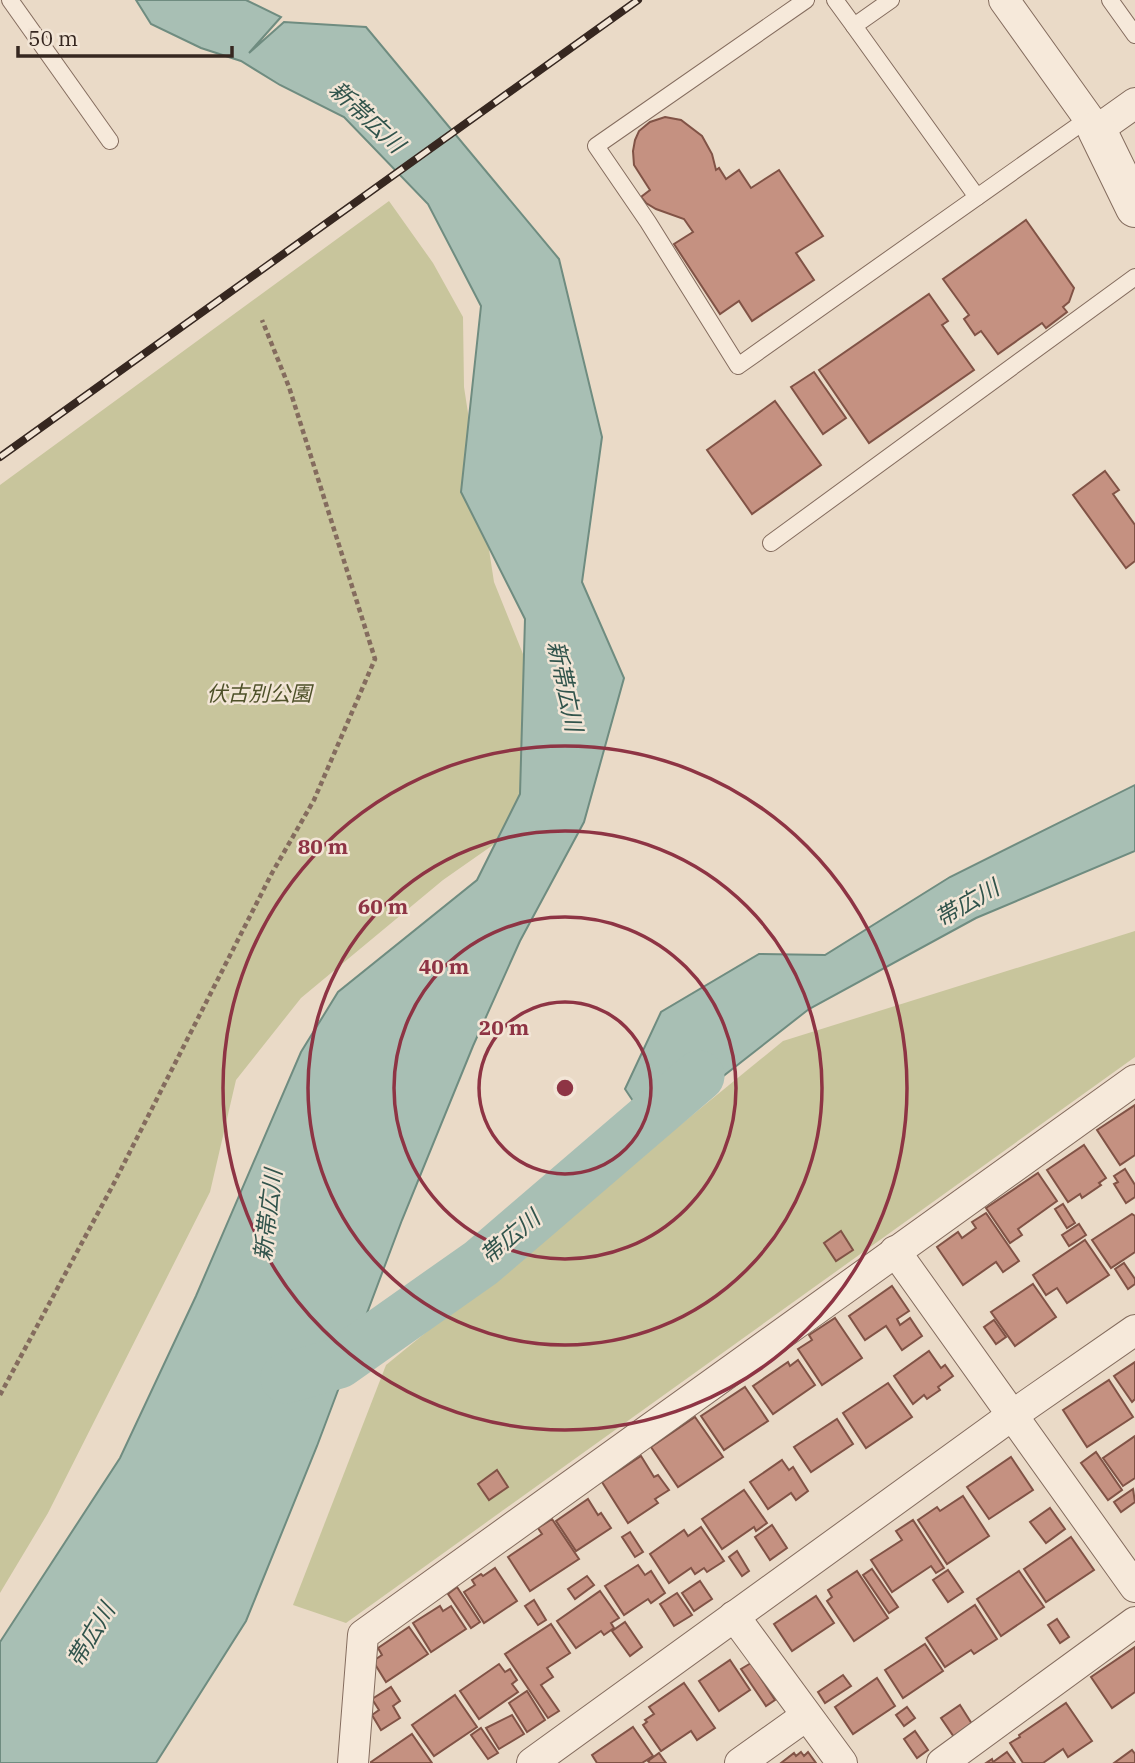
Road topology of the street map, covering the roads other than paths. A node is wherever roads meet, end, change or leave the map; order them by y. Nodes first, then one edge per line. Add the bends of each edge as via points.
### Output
1 (10, 0) edge
2 (806, 0) edge
3 (835, 0) edge
4 (891, 0) edge
5 (1004, 0) edge
6 (1110, 0) edge
7 (854, 26) junction
8 (1135, 36) edge
9 (1135, 103) edge
10 (1093, 124) junction
11 (110, 141) dead end
12 (1135, 166) edge
13 (977, 197) junction
14 (1135, 208) edge
15 (1135, 277) edge
16 (771, 543) dead end
17 (1135, 1080) edge
18 (895, 1251) junction
19 (1135, 1330) edge
20 (1013, 1414) junction
21 (1135, 1587) edge
22 (734, 1615) junction
23 (1135, 1622) edge
24 (806, 1716) junction
25 (353, 1763) edge
26 (532, 1763) edge
27 (740, 1763) edge
28 (842, 1763) edge
29 (942, 1763) edge

1 - 11 lane
2 - 13 lane via 596,146 738,366
3 - 7 lane
4 - 7 lane
5 - 10 street
6 - 8 lane
7 - 13 lane
9 - 10 street
10 - 12 street
10 - 13 lane
10 - 14 street
15 - 16 lane
17 - 18 street
18 - 20 street
18 - 25 street via 363,1635
19 - 20 street
20 - 21 street
20 - 22 street
22 - 24 street
22 - 26 street
23 - 29 street
24 - 27 street
24 - 28 street

